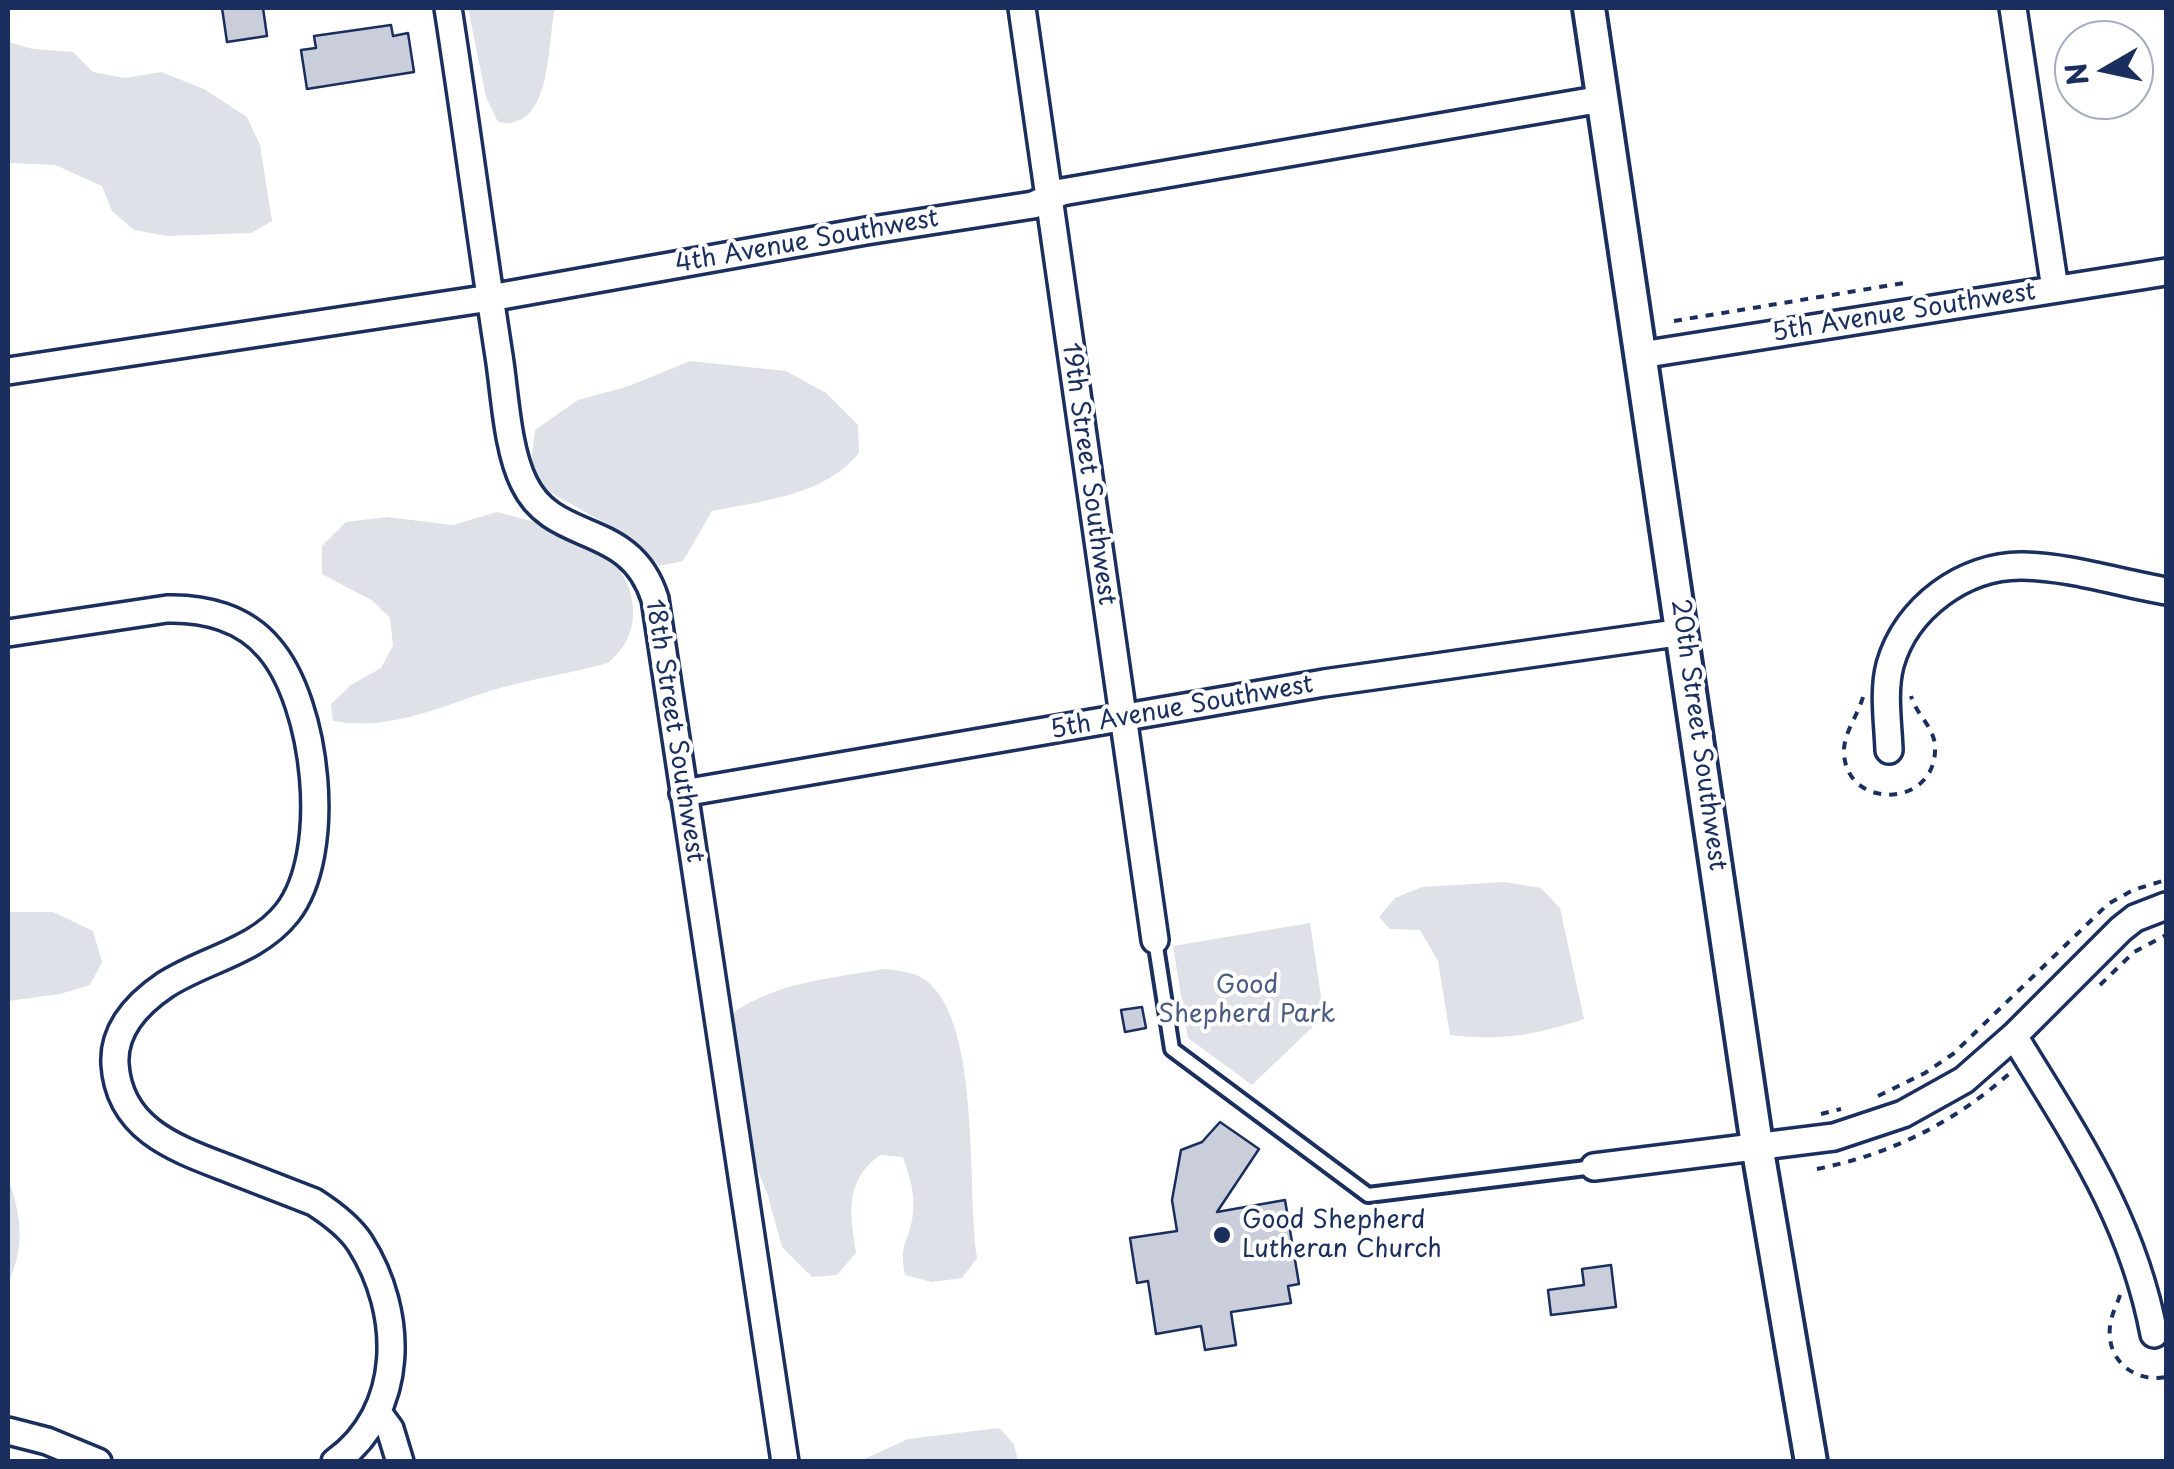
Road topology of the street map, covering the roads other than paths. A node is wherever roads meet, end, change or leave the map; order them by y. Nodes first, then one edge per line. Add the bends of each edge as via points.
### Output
1 (448, 8) edge
2 (1022, 8) edge
3 (1589, 8) edge
4 (2013, 8) edge
5 (1602, 99) junction
6 (1050, 196) junction
7 (2166, 272) edge
8 (2055, 289) junction
9 (490, 298) junction
10 (1641, 355) junction
11 (8, 371) edge
12 (2166, 591) edge
13 (1682, 632) junction
14 (8, 633) edge
15 (1123, 719) junction
16 (1889, 750) dead end
17 (684, 794) junction
18 (2166, 906) edge
19 (1155, 940) joint
20 (2014, 1036) junction
21 (1757, 1145) junction
22 (1594, 1167) joint
23 (2154, 1334) dead end
24 (379, 1414) junction
25 (8, 1431) edge
26 (98, 1462) edge
27 (335, 1462) edge
28 (400, 1462) edge
29 (785, 1462) edge
30 (1811, 1462) edge

1 - 9 street, 18th Street Southwest
2 - 6 street, 19th Street Southwest
3 - 5 street, 20th Street Southwest
4 - 8 street
5 - 6 street, 4th Avenue Southwest
5 - 10 street, 20th Street Southwest
6 - 9 street, 4th Avenue Southwest via 1033,205
6 - 15 street, 19th Street Southwest
7 - 8 street, 5th Avenue Southwest
8 - 10 street, 5th Avenue Southwest
9 - 11 street, 4th Avenue Southwest
9 - 17 street, 18th Street Southwest via 515,452 530,496 552,516 628,553 649,579
10 - 13 street, 20th Street Southwest
12 - 16 street via 2016,566 1950,587 1922,610 1895,652 1887,694
13 - 15 street, 5th Avenue Southwest
13 - 21 street, 20th Street Southwest
14 - 24 street via 192,608 236,622 267,645 287,672 316,800 305,883 266,933 167,984 132,1013 118,1038 116,1075 128,1108 157,1138 314,1202 360,1242 378,1278 392,1339
15 - 17 street, 5th Avenue Southwest
15 - 19 street, 19th Street Southwest
17 - 29 street, 18th Street Southwest
18 - 20 street via 2122,929
19 - 22 lane via 1172,1049 1368,1195
20 - 21 street via 1944,1093 1883,1123 1834,1138
20 - 23 street via 2112,1201 2145,1287
21 - 22 street
21 - 30 street, 20th Street Southwest
24 - 27 street
24 - 28 street
25 - 26 street

